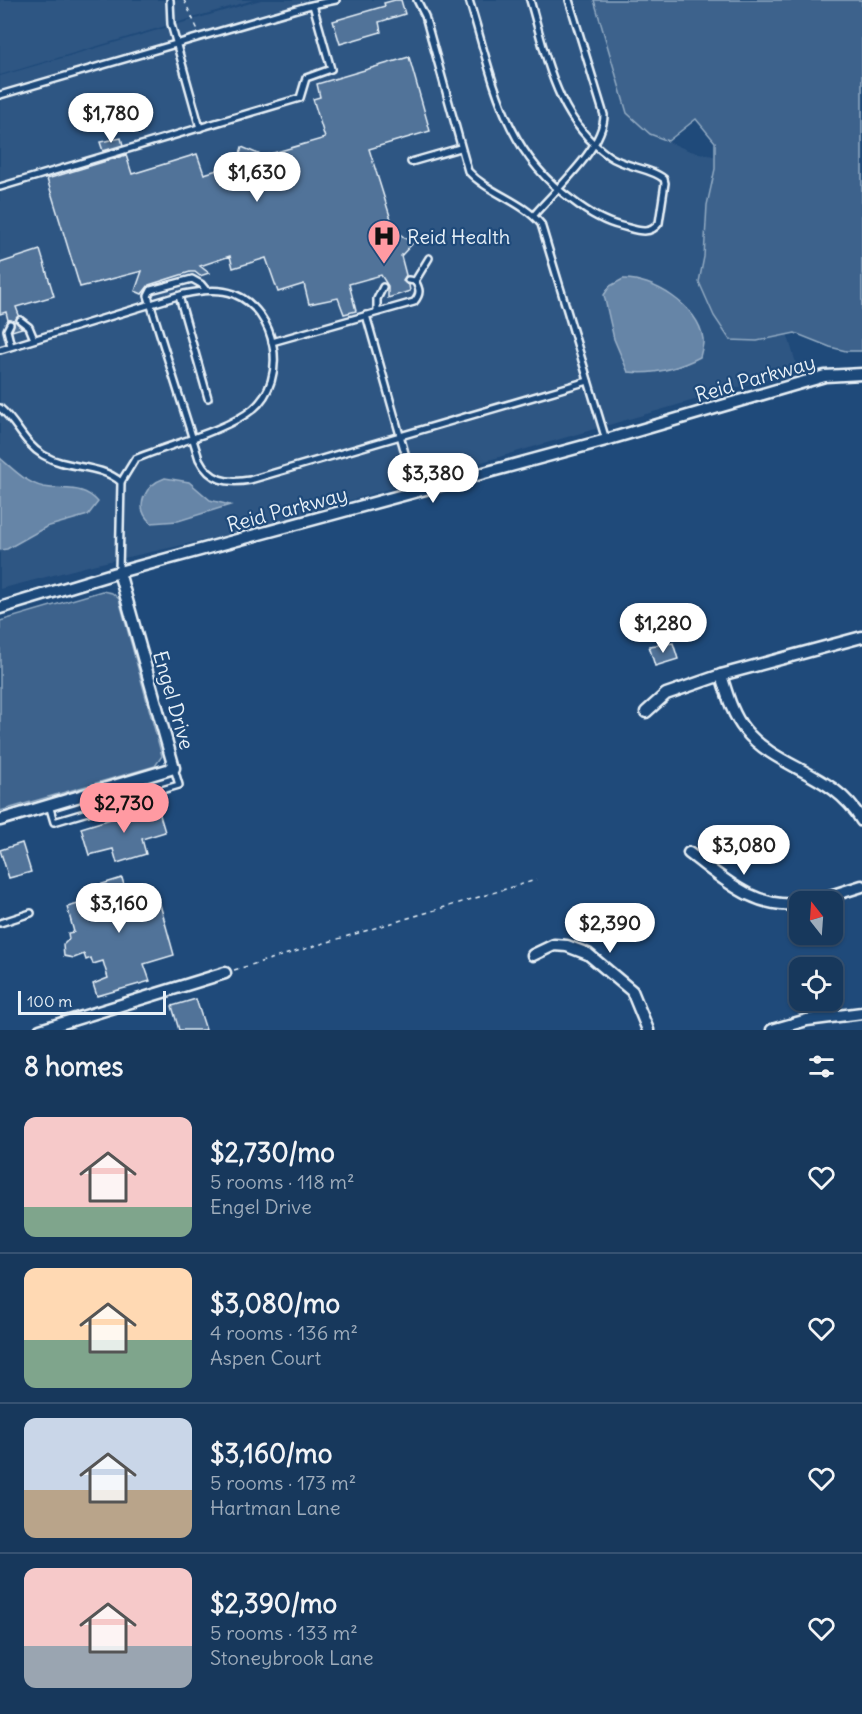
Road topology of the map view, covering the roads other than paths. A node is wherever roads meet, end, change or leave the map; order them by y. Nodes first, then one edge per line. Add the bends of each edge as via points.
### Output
1 (170, 0) edge
2 (336, 0) edge
3 (417, 0) edge
4 (469, 0) edge
5 (530, 0) edge
6 (569, 0) edge
7 (313, 5) junction
8 (176, 44) junction
9 (0, 95) edge
10 (200, 128) junction
11 (594, 145) junction
12 (460, 148) junction
13 (411, 162) dead end
14 (0, 187) edge
15 (556, 189) junction
16 (534, 215) junction
17 (429, 258) dead end
18 (383, 287) dead end
19 (206, 290) junction
20 (179, 296) junction
21 (151, 304) junction
22 (377, 312) junction
23 (366, 315) junction
24 (20, 320) dead end
25 (10, 324) dead end
26 (34, 339) junction
27 (272, 342) junction
28 (11, 346) junction
29 (0, 350) edge
30 (862, 374) edge
31 (588, 381) junction
32 (208, 398) dead end
33 (0, 408) edge
34 (401, 436) junction
35 (191, 437) junction
36 (606, 440) junction
37 (121, 482) junction
38 (417, 493) junction
39 (119, 572) junction
40 (0, 608) edge
41 (862, 637) edge
42 (721, 675) junction
43 (646, 712) dead end
44 (174, 768) junction
45 (49, 805) junction
46 (0, 820) edge
47 (862, 821) edge
48 (689, 853) dead end
49 (862, 886) edge
50 (843, 892) edge
51 (789, 904) edge
52 (31, 913) dead end
53 (0, 921) edge
54 (532, 955) dead end
55 (225, 973) road end
56 (862, 1013) edge
57 (40, 1030) edge
58 (648, 1030) edge
59 (772, 1030) edge

1 - 8 lane
2 - 7 lane
3 - 12 lane via 425,16
4 - 15 lane via 507,123 521,149
5 - 11 lane via 559,97
6 - 11 lane via 604,115 604,128
7 - 8 lane
7 - 10 lane via 331,69 306,78 300,98
8 - 9 lane
8 - 10 lane
10 - 14 lane
11 - 15 lane
11 - 15 lane via 612,158 664,179 655,228 643,231 615,224
12 - 13 lane
12 - 16 lane via 475,179
15 - 16 lane
16 - 31 lane via 547,237
17 - 22 lane via 411,280 419,288 414,302
18 - 22 lane via 377,299
19 - 20 lane
19 - 21 lane via 192,279 151,290
19 - 27 lane via 232,293 249,302 262,318
20 - 21 lane
20 - 32 lane
21 - 26 lane
21 - 35 lane
22 - 23 lane
23 - 27 lane
23 - 34 lane
24 - 26 lane via 29,327
25 - 28 lane via 7,330
26 - 28 lane
27 - 35 lane via 274,373 267,394 236,420
28 - 29 lane
30 - 36 street, Reid Parkway via 825,376
31 - 34 lane
31 - 36 lane
33 - 37 lane via 10,416 22,437 44,456 110,473
34 - 35 lane via 238,482 225,482 205,470
34 - 38 lane
35 - 37 lane via 135,459
36 - 38 street, Reid Parkway
37 - 39 lane
38 - 39 street, Reid Parkway
39 - 40 street, Reid Parkway
39 - 44 street, Engel Drive
41 - 42 street
42 - 43 street via 666,694
42 - 47 street via 730,704 750,735 841,793
44 - 45 street, Engel Drive
44 - 45 lane via 179,785 54,822
45 - 46 street, Engel Drive
48 - 51 street via 759,901
49 - 50 street
52 - 53 lane
54 - 58 street via 554,945 588,954 632,991
55 - 57 street
56 - 59 street via 807,1020

